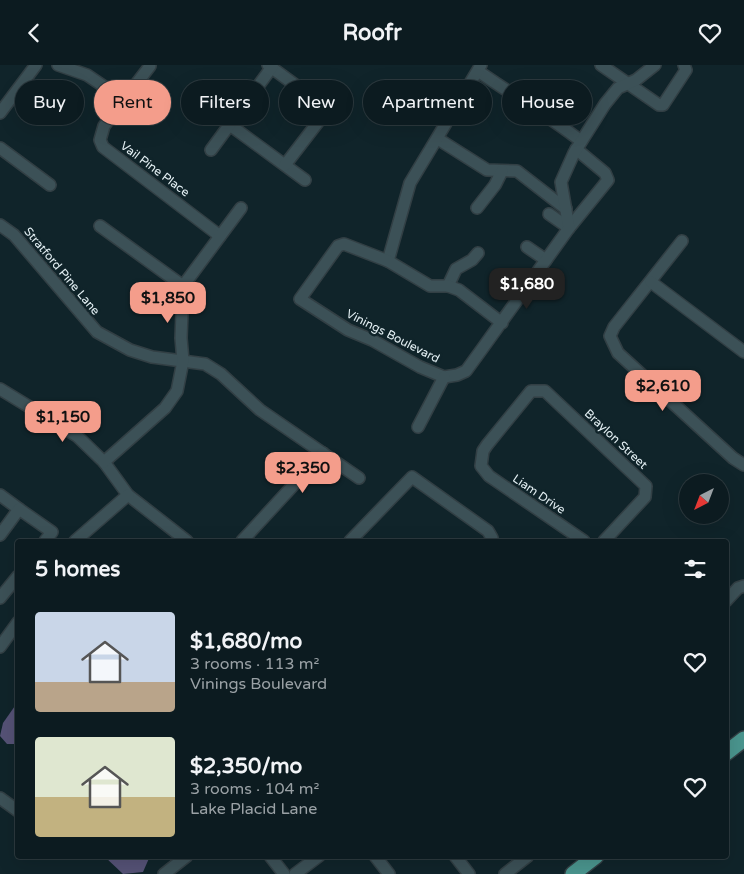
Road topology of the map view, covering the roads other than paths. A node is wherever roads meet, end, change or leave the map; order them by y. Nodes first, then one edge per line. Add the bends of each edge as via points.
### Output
1 (36, 65) edge
2 (58, 65) edge
3 (601, 65) edge
4 (656, 65) edge
5 (684, 65) edge
6 (150, 66) dead end
7 (270, 66) edge
8 (480, 68) edge
9 (94, 80) edge
10 (139, 80) edge
11 (261, 80) edge
12 (289, 80) edge
13 (628, 84) junction
14 (0, 113) edge
15 (106, 125) edge
16 (230, 125) joint
17 (316, 125) edge
18 (438, 139) junction
19 (579, 145) junction
20 (0, 148) edge
21 (211, 150) dead end
22 (285, 165) junction
23 (502, 171) junction
24 (305, 180) dead end
25 (50, 185) dead end
26 (241, 208) dead end
27 (477, 208) dead end
28 (566, 209) junction
29 (549, 214) dead end
30 (0, 225) edge
31 (100, 226) dead end
32 (569, 228) junction
33 (220, 236) junction
34 (682, 241) dead end
35 (527, 247) dead end
36 (478, 253) dead end
37 (546, 260) junction
38 (388, 261) junction
39 (651, 282) junction
40 (183, 286) junction
41 (448, 286) junction
42 (502, 323) junction
43 (744, 352) edge
44 (183, 361) junction
45 (444, 377) junction
46 (0, 389) edge
47 (534, 390) joint
48 (418, 427) dead end
49 (323, 453) junction
50 (104, 462) junction
51 (744, 465) edge
52 (359, 477) dead end
53 (0, 495) edge
54 (128, 495) junction
55 (19, 509) junction
56 (0, 535) edge
57 (47, 539) edge
58 (77, 539) edge
59 (184, 539) edge
60 (244, 539) edge
61 (352, 539) edge
62 (492, 539) edge
63 (581, 539) edge
64 (606, 539) edge
65 (15, 580) edge
66 (744, 586) edge
67 (0, 598) edge
68 (729, 598) edge
69 (15, 627) edge
70 (0, 647) edge
71 (744, 739) edge
72 (729, 749) edge
73 (0, 798) edge
74 (15, 809) edge
75 (183, 859) edge
76 (272, 859) edge
77 (315, 859) edge
78 (377, 859) edge
79 (457, 859) edge
80 (524, 859) edge
81 (592, 859) edge
82 (164, 874) edge
83 (284, 874) edge
84 (295, 874) edge
85 (389, 874) edge
86 (468, 874) edge
87 (505, 874) edge
88 (573, 874) edge

1 - 14 street
2 - 9 street
3 - 13 street
4 - 13 street
5 - 13 street via 686,70 663,105 651,101
6 - 10 street, Vail Pine Place
7 - 11 street
7 - 12 street
8 - 18 street
8 - 19 street via 552,118
13 - 19 street via 618,88 605,104
15 - 33 street, Vail Pine Place via 100,134 103,147
16 - 21 street
16 - 22 street
17 - 22 street
18 - 23 street via 487,170
18 - 38 street via 410,183
19 - 28 street via 561,182
19 - 32 street, Vinings Boulevard via 608,177
20 - 25 street
22 - 24 street
23 - 27 street
23 - 28 street via 518,171
26 - 33 street
28 - 32 street
29 - 32 street
30 - 44 street, Stratford Pine Lane via 14,235 97,332 130,350
31 - 40 street
32 - 37 street, Vinings Boulevard
33 - 40 street
34 - 39 street
35 - 37 street
36 - 41 street via 456,269
37 - 42 street, Vinings Boulevard
38 - 41 street via 430,286
38 - 45 street, Vinings Boulevard via 341,244 300,299 348,330
39 - 43 street
39 - 51 street via 614,327 610,336 618,353
40 - 44 street
41 - 42 street via 459,290
42 - 45 street, Vinings Boulevard via 466,371
44 - 49 street, Stratford Pine Lane via 205,364 221,374 260,410
44 - 50 street via 178,391 165,408
45 - 48 street
46 - 50 street via 77,436
47 - 63 street, Liam Drive via 487,445 481,466 488,475
47 - 64 street, Braylon Street via 545,391 646,486 645,497
49 - 52 street, Stratford Pine Lane
49 - 60 street
50 - 54 street
53 - 55 street
54 - 58 street
54 - 59 street
55 - 56 street
55 - 57 street via 52,532
61 - 62 street via 412,477 488,531
65 - 67 street
66 - 68 street
69 - 70 street
71 - 72 main road
73 - 74 street
75 - 82 street
76 - 83 street
77 - 84 street
78 - 85 street
79 - 86 street
80 - 87 street
81 - 88 main road

